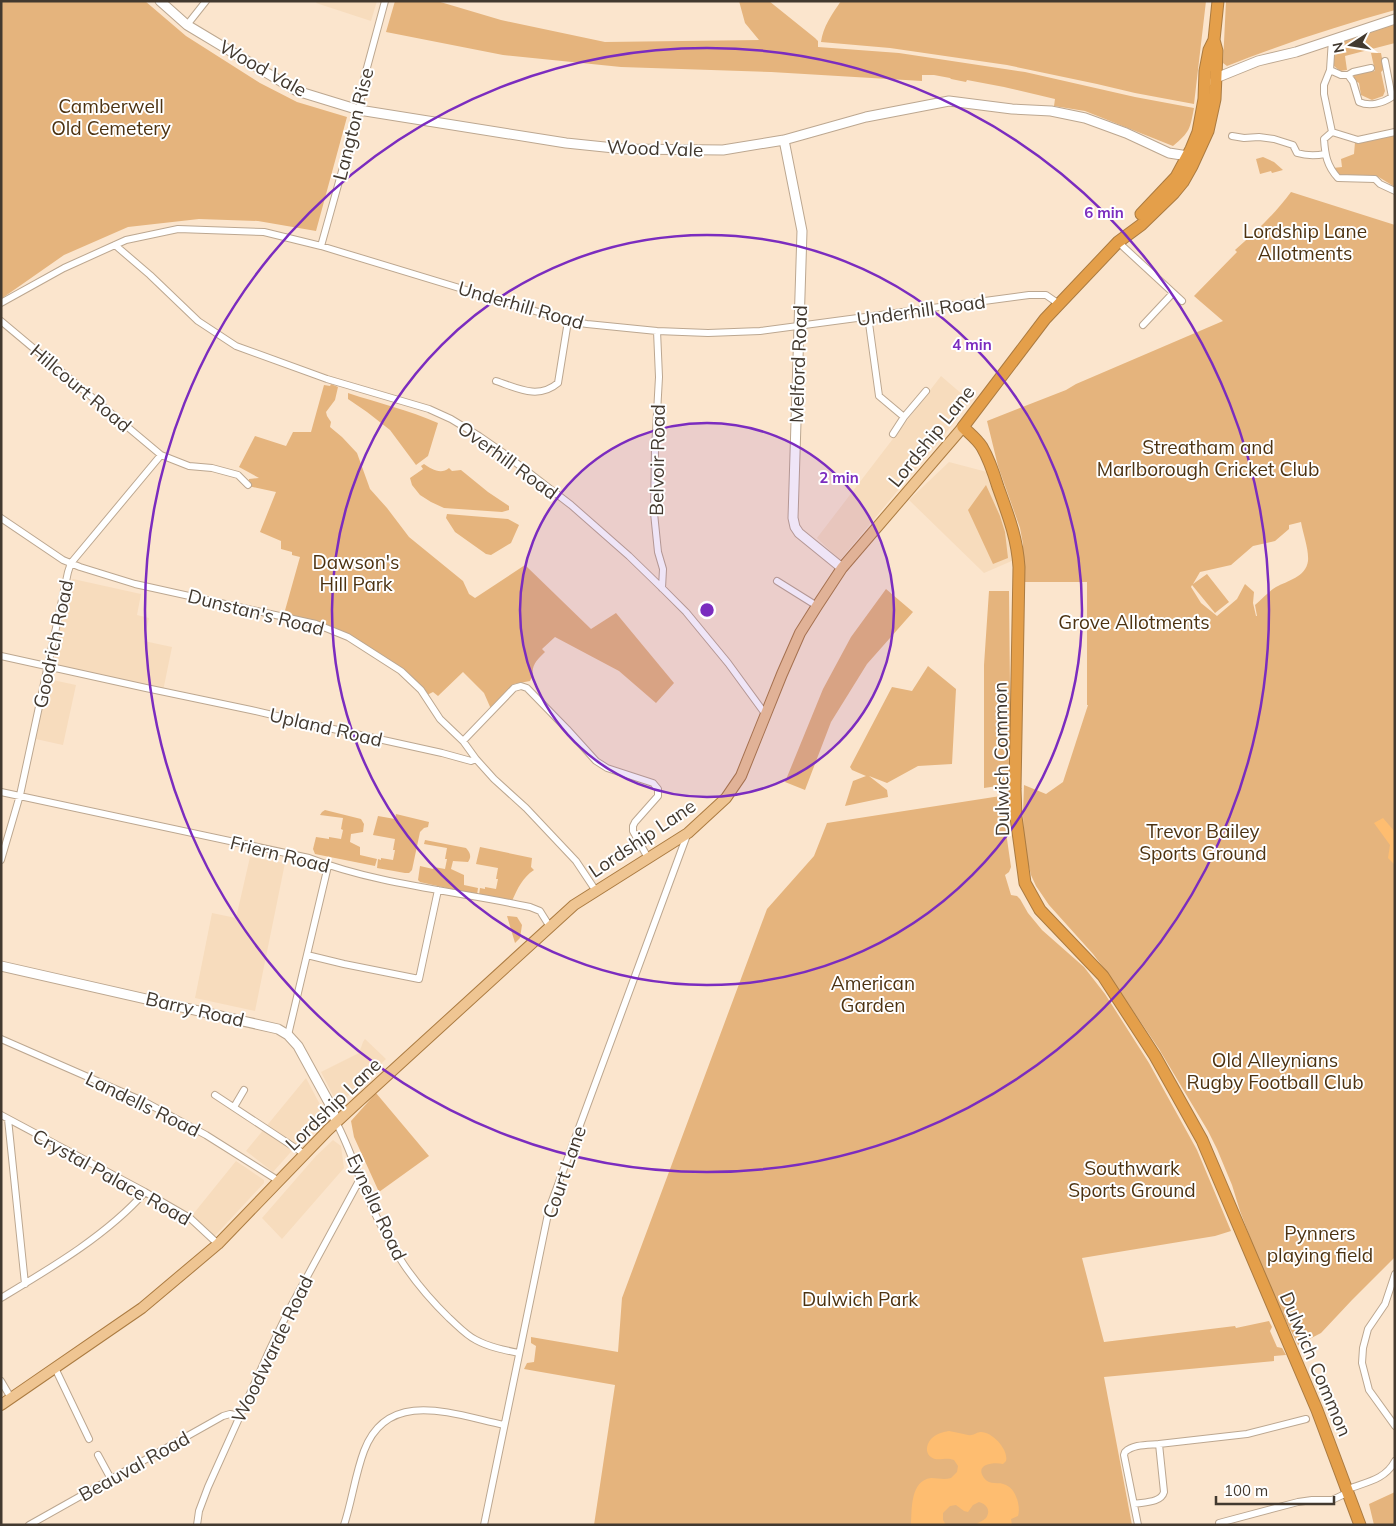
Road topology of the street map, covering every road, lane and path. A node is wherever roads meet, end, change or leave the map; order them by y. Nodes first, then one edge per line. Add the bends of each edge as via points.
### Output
1 (160, 1) edge
2 (206, 1) edge
3 (385, 1) edge
4 (1218, 1) edge
5 (1395, 19) edge
6 (187, 24) junction
7 (1214, 40) junction
8 (1332, 40) junction
9 (1385, 61) dead end
10 (1370, 68) dead end
11 (1330, 70) junction
12 (1348, 76) junction
13 (1216, 78) junction
14 (1204, 98) junction
15 (359, 110) junction
16 (1332, 132) junction
17 (1395, 132) edge
18 (1232, 136) dead end
19 (784, 140) junction
20 (1325, 154) junction
21 (1187, 163) junction
22 (1395, 191) edge
23 (1120, 240) junction
24 (115, 246) junction
25 (321, 246) junction
26 (1173, 293) junction
27 (1182, 301) dead end
28 (1, 303) edge
29 (1059, 304) junction
30 (868, 316) junction
31 (1, 321) edge
32 (568, 321) junction
33 (1143, 325) dead end
34 (799, 327) junction
35 (657, 331) junction
36 (496, 381) dead end
37 (926, 390) dead end
38 (904, 417) junction
39 (963, 427) junction
40 (893, 434) dead end
41 (161, 455) junction
42 (248, 485) dead end
43 (1, 518) edge
44 (71, 564) junction
45 (842, 568) junction
46 (777, 581) dead end
47 (662, 588) junction
48 (817, 606) junction
49 (1, 656) edge
50 (48, 666) junction
51 (766, 715) junction
52 (463, 741) junction
53 (476, 759) junction
54 (1, 792) edge
55 (20, 795) junction
56 (688, 833) junction
57 (648, 858) junction
58 (1, 860) edge
59 (328, 866) junction
60 (438, 890) junction
61 (596, 891) junction
62 (550, 927) junction
63 (307, 955) junction
64 (1, 966) edge
65 (288, 1035) junction
66 (1, 1039) edge
67 (244, 1090) dead end
68 (215, 1095) dead end
69 (234, 1107) junction
70 (1, 1116) edge
71 (8, 1119) junction
72 (336, 1122) junction
73 (306, 1154) junction
74 (360, 1179) junction
75 (279, 1181) junction
76 (145, 1192) junction
77 (218, 1244) junction
78 (1395, 1274) edge
79 (25, 1284) junction
80 (1, 1298) edge
81 (519, 1353) junction
82 (55, 1368) junction
83 (1, 1381) edge
84 (11, 1398) junction
85 (1, 1405) edge
86 (240, 1416) junction
87 (1306, 1419) dead end
88 (504, 1425) junction
89 (1395, 1426) edge
90 (89, 1439) dead end
91 (1159, 1444) junction
92 (98, 1455) dead end
93 (1395, 1461) edge
94 (112, 1479) junction
95 (1349, 1491) junction
96 (1134, 1504) junction
97 (486, 1524) edge
98 (29, 1525) edge
99 (196, 1525) edge
100 (344, 1525) edge
101 (1138, 1525) edge
102 (1219, 1525) edge
103 (1360, 1525) edge

1 - 6 street, Wood Vale
2 - 6 street
3 - 15 street, Langton Rise
4 - 7 highway
5 - 8 street
6 - 15 street, Wood Vale via 297,91
7 - 13 highway
7 - 14 highway via 1205,71
8 - 11 street
8 - 13 street via 1258,61
9 - 12 street via 1392,97 1386,101 1366,106 1359,102
10 - 12 street
11 - 12 street
11 - 16 street via 1324,94
13 - 14 street via 1207,88
13 - 21 highway via 1208,131
14 - 21 highway via 1198,132
15 - 19 street, Wood Vale via 566,143 624,149 722,150
15 - 25 street, Langton Rise
16 - 17 street via 1358,140
16 - 20 street via 1324,139
18 - 20 street via 1274,139 1294,145 1297,154 1305,156
19 - 21 street, Wood Vale via 866,117 949,101 1051,111 1085,118 1126,133
19 - 34 street, Melford Road via 802,231
20 - 22 street via 1330,170 1338,178 1375,179
21 - 23 highway, Lordship Lane
23 - 26 street
23 - 29 highway, Lordship Lane
24 - 25 street, Underhill Road via 126,240 178,229 264,232
24 - 28 street, Underhill Road via 64,268
24 - 47 street, Overhill Road via 198,321 236,346 327,379 429,410 480,436 571,505
25 - 32 street, Underhill Road
26 - 27 street
26 - 33 street
29 - 30 street, Underhill Road via 1046,295 1029,295
29 - 39 highway, Lordship Lane
30 - 34 street, Underhill Road
30 - 38 street via 879,396
31 - 41 street, Hillcourt Road
32 - 35 street, Underhill Road
32 - 36 street via 558,384 540,392 524,391
34 - 35 street, Underhill Road via 708,333
34 - 45 street, Melford Road via 793,518 799,533
35 - 47 street, Belvoir Road via 660,377 654,513 663,570
37 - 38 street
38 - 40 street
39 - 45 main road, Lordship Lane
39 - 95 highway, Dulwich Common via 985,454 1017,546 1015,788 1025,883 1040,910 1103,976 1156,1056 1202,1140
41 - 42 street, Hillcourt Road via 189,466 238,475
41 - 44 street, Goodrich Road
43 - 44 street, Dunstan's Road
44 - 50 street, Goodrich Road
44 - 52 street, Dunstan's Road via 135,584 316,624 348,637 401,671 421,690 440,719
45 - 48 main road, Lordship Lane
46 - 48 street
47 - 51 street, Overhill Road via 692,619
48 - 51 main road, Lordship Lane via 800,633
49 - 50 street, Upland Road
50 - 53 street, Upland Road via 471,761
50 - 55 street, Goodrich Road
51 - 56 main road, Lordship Lane via 739,779 726,798
52 - 53 street, Dunstan's Road
52 - 57 street via 514,688 527,688 596,761 607,768 653,783 658,788 658,796 632,826
53 - 61 street via 576,861
54 - 55 street, Friern Road
55 - 58 street, Goodrich Road
55 - 59 street, Friern Road via 308,858
56 - 57 main road, Lordship Lane
56 - 81 street, Court Lane via 549,1209
57 - 61 main road, Lordship Lane
59 - 60 street, Friern Road
59 - 63 street
60 - 62 street, Friern Road via 530,907 540,911
60 - 63 street via 419,979
61 - 62 main road, Lordship Lane via 574,905
62 - 72 main road, Lordship Lane
63 - 65 street
64 - 65 street, Barry Road via 240,1019 278,1029
65 - 72 street via 298,1046 332,1108
66 - 75 street, Landells Road via 145,1102 222,1144
67 - 69 street
68 - 69 street
69 - 73 street
70 - 71 street, Crystal Palace Road
71 - 76 street, Crystal Palace Road
71 - 79 street
72 - 73 main road, Lordship Lane
72 - 74 street, Eynella Road
73 - 75 main road, Lordship Lane
74 - 81 street, Eynella Road via 393,1250 427,1296 476,1340
74 - 86 street, Woodwarde Road via 290,1310
75 - 77 main road, Lordship Lane
76 - 77 street, Crystal Palace Road via 190,1218
76 - 79 street via 82,1247
77 - 82 main road, Lordship Lane via 142,1308
78 - 89 street via 1385,1304 1368,1329 1362,1363 1369,1390
79 - 80 street
81 - 88 street, Court Lane
82 - 84 main road, Lordship Lane
82 - 90 street
83 - 84 street
84 - 85 main road, Lordship Lane
86 - 94 street, Beauval Road via 222,1416
86 - 99 street, Woodwarde Road via 205,1494
87 - 91 street via 1247,1434
88 - 97 street, Court Lane
88 - 100 street via 428,1410 406,1412 388,1419 366,1446
91 - 96 street via 1163,1496
91 - 96 street via 1136,1446 1125,1452
92 - 94 street
93 - 95 street via 1386,1473
94 - 98 street, Beauval Road
95 - 102 street via 1332,1500 1298,1502
95 - 103 highway, Dulwich Common
96 - 101 street

